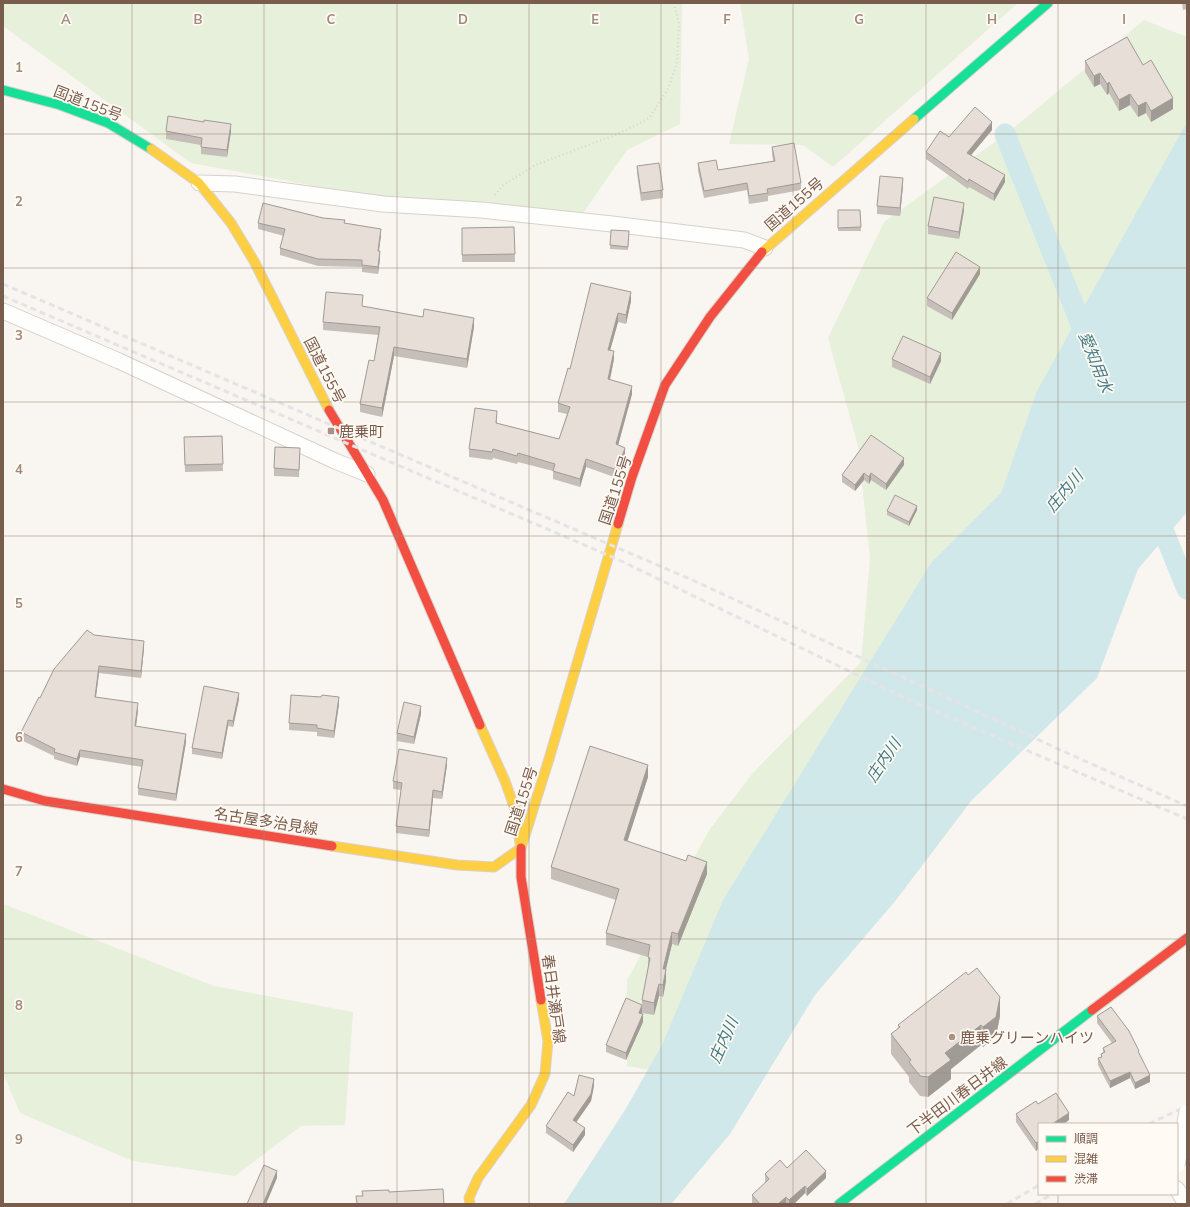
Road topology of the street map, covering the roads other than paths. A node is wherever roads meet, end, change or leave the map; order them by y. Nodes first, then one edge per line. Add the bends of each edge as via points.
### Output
1 (1048, 3) edge
2 (3, 90) edge
3 (199, 183) junction
4 (765, 248) junction
5 (3, 311) edge
6 (368, 474) junction
7 (3, 789) edge
8 (521, 848) junction
9 (1187, 938) edge
10 (1187, 1112) edge
11 (1178, 1160) edge
12 (1178, 1191) edge
13 (470, 1204) edge
14 (839, 1204) edge
15 (1186, 1204) edge

1 - 4 main road, 国道155号
2 - 3 main road, 国道155号 via 60,105 108,123
3 - 4 street via 235,184 383,204 481,210 744,240
3 - 6 main road, 国道155号 via 231,223 254,261 327,407
4 - 8 main road, 国道155号 via 710,317 665,385 632,477
5 - 6 street
6 - 8 main road, 国道155号 via 383,500 505,781 516,812
7 - 8 main road, 名古屋多治見線 via 45,801 457,865 494,867
8 - 13 main road, 春日井瀬戸線 via 521,877 548,1041 545,1074 531,1105 478,1178 469,1198
9 - 14 main road, 下半田川春日井線
10 - 11 street, bridge
12 - 15 street

